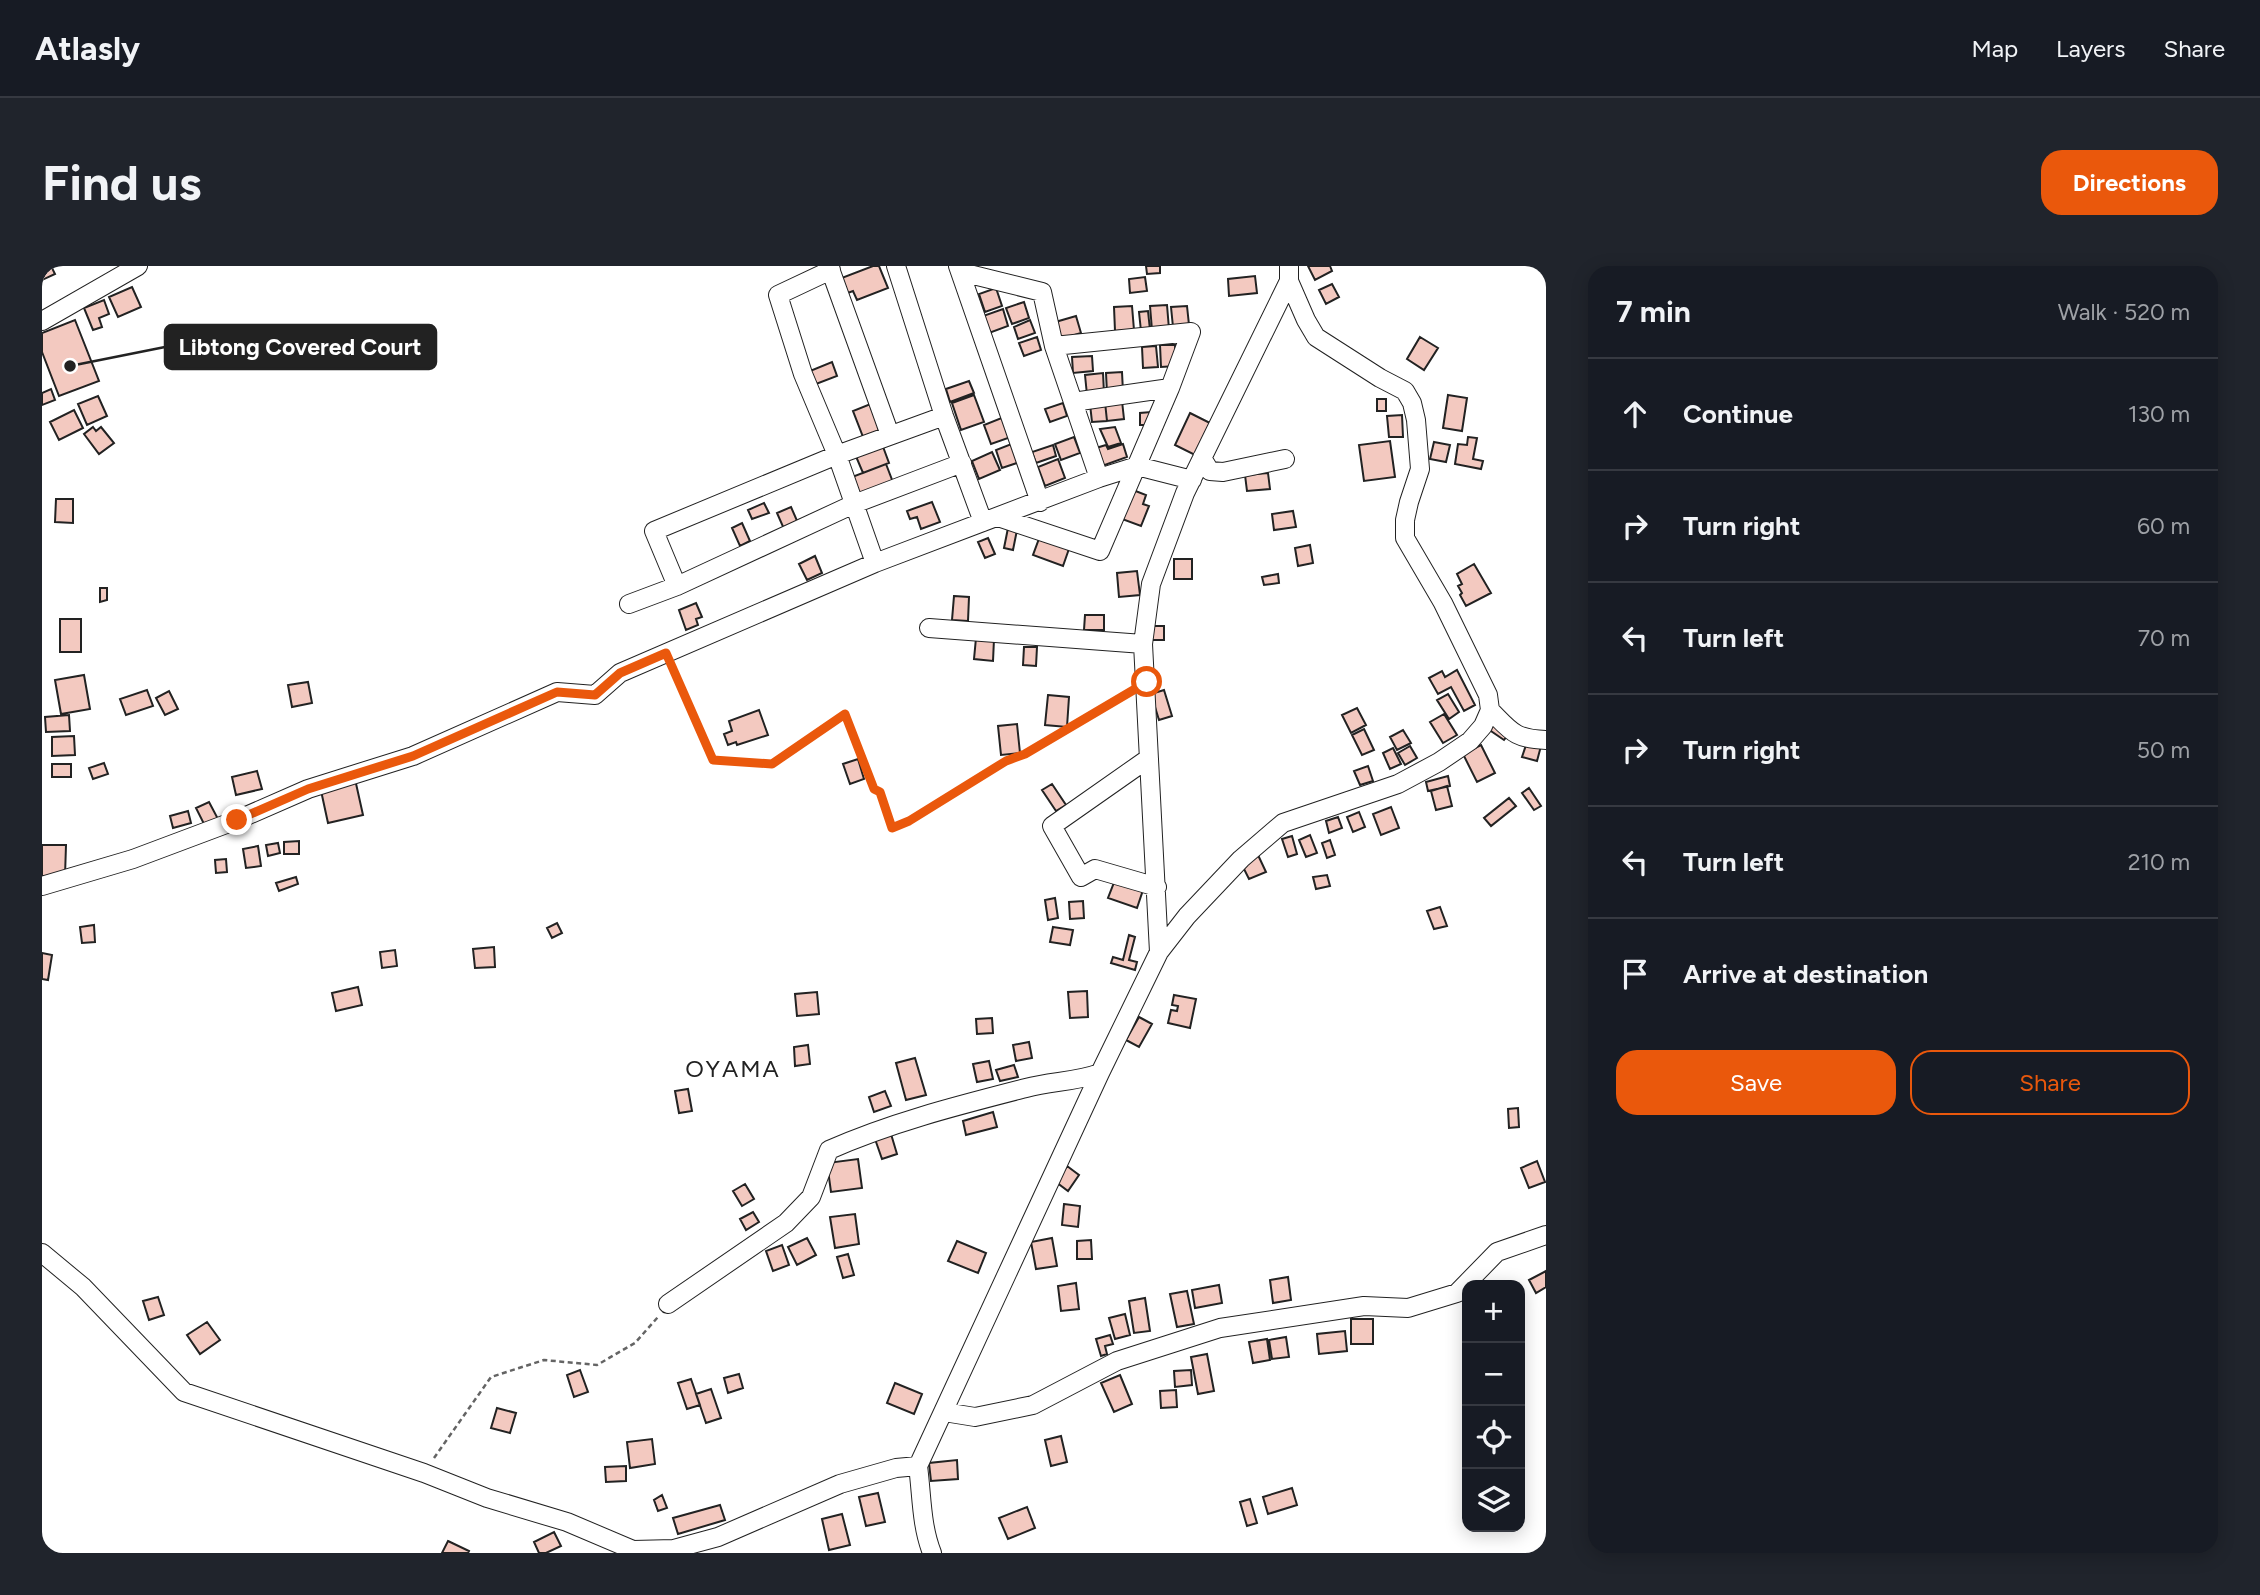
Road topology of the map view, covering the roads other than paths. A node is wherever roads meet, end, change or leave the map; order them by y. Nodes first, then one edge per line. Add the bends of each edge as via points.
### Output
1 (138, 266) edge
2 (896, 266) edge
3 (830, 268) edge
4 (960, 269) edge
5 (1289, 273) edge
6 (42, 321) edge
7 (1054, 346) junction
8 (1170, 388) junction
9 (1073, 402) junction
10 (944, 416) junction
11 (890, 435) junction
12 (837, 455) junction
13 (1202, 458) junction
14 (1286, 459) dead end
15 (962, 463) junction
16 (1137, 466) junction
17 (1099, 478) junction
18 (1192, 480) junction
19 (1040, 502) junction
20 (854, 504) junction
21 (991, 519) junction
22 (875, 563) junction
23 (677, 586) junction
24 (629, 604) dead end
25 (929, 628) dead end
26 (1143, 644) junction
27 (1490, 710) junction
28 (1546, 740) edge
29 (1149, 758) junction
30 (42, 886) edge
31 (1157, 887) junction
32 (1158, 952) junction
33 (1100, 1073) junction
34 (1546, 1235) edge
35 (42, 1253) edge
36 (668, 1304) road end
37 (944, 1412) junction
38 (919, 1466) junction
39 (932, 1553) edge

1 - 6 street
2 - 10 street
3 - 11 street
3 - 12 street via 778,295 803,373
4 - 7 street via 1042,292
4 - 19 street
5 - 13 street
5 - 27 street via 1316,337 1405,391 1412,403 1420,469 1405,520 1405,538 1449,615 1488,695
7 - 8 street via 1191,332
7 - 9 street
8 - 9 street
8 - 16 street
9 - 17 street
10 - 11 street
10 - 15 street
11 - 12 street
12 - 20 street
12 - 23 street via 654,531
13 - 14 street via 1210,471 1223,472
13 - 18 street
15 - 20 street
15 - 21 street
16 - 17 street
16 - 18 street
16 - 21 street via 1100,551
17 - 19 street
18 - 26 street via 1154,574
19 - 21 street
20 - 22 street
20 - 23 street
21 - 22 street
22 - 30 street via 620,673 595,695 557,692 413,756 308,789 133,859
23 - 24 street
25 - 26 street
26 - 29 street
27 - 28 street via 1514,734
27 - 32 street via 1470,741 1439,762 1398,784 1283,823 1241,859
29 - 31 street
29 - 31 street via 1052,826 1081,877 1095,869
31 - 32 street
32 - 33 street
33 - 36 street via 975,1101 829,1150 811,1197 786,1223
33 - 37 street
34 - 37 street via 1497,1252 1457,1293 1408,1308 1364,1306 1220,1328 1117,1361 1033,1405 975,1417
35 - 38 street via 83,1287 184,1392 567,1522 633,1550 674,1549 718,1537 839,1484
37 - 38 street
38 - 39 street via 922,1520

